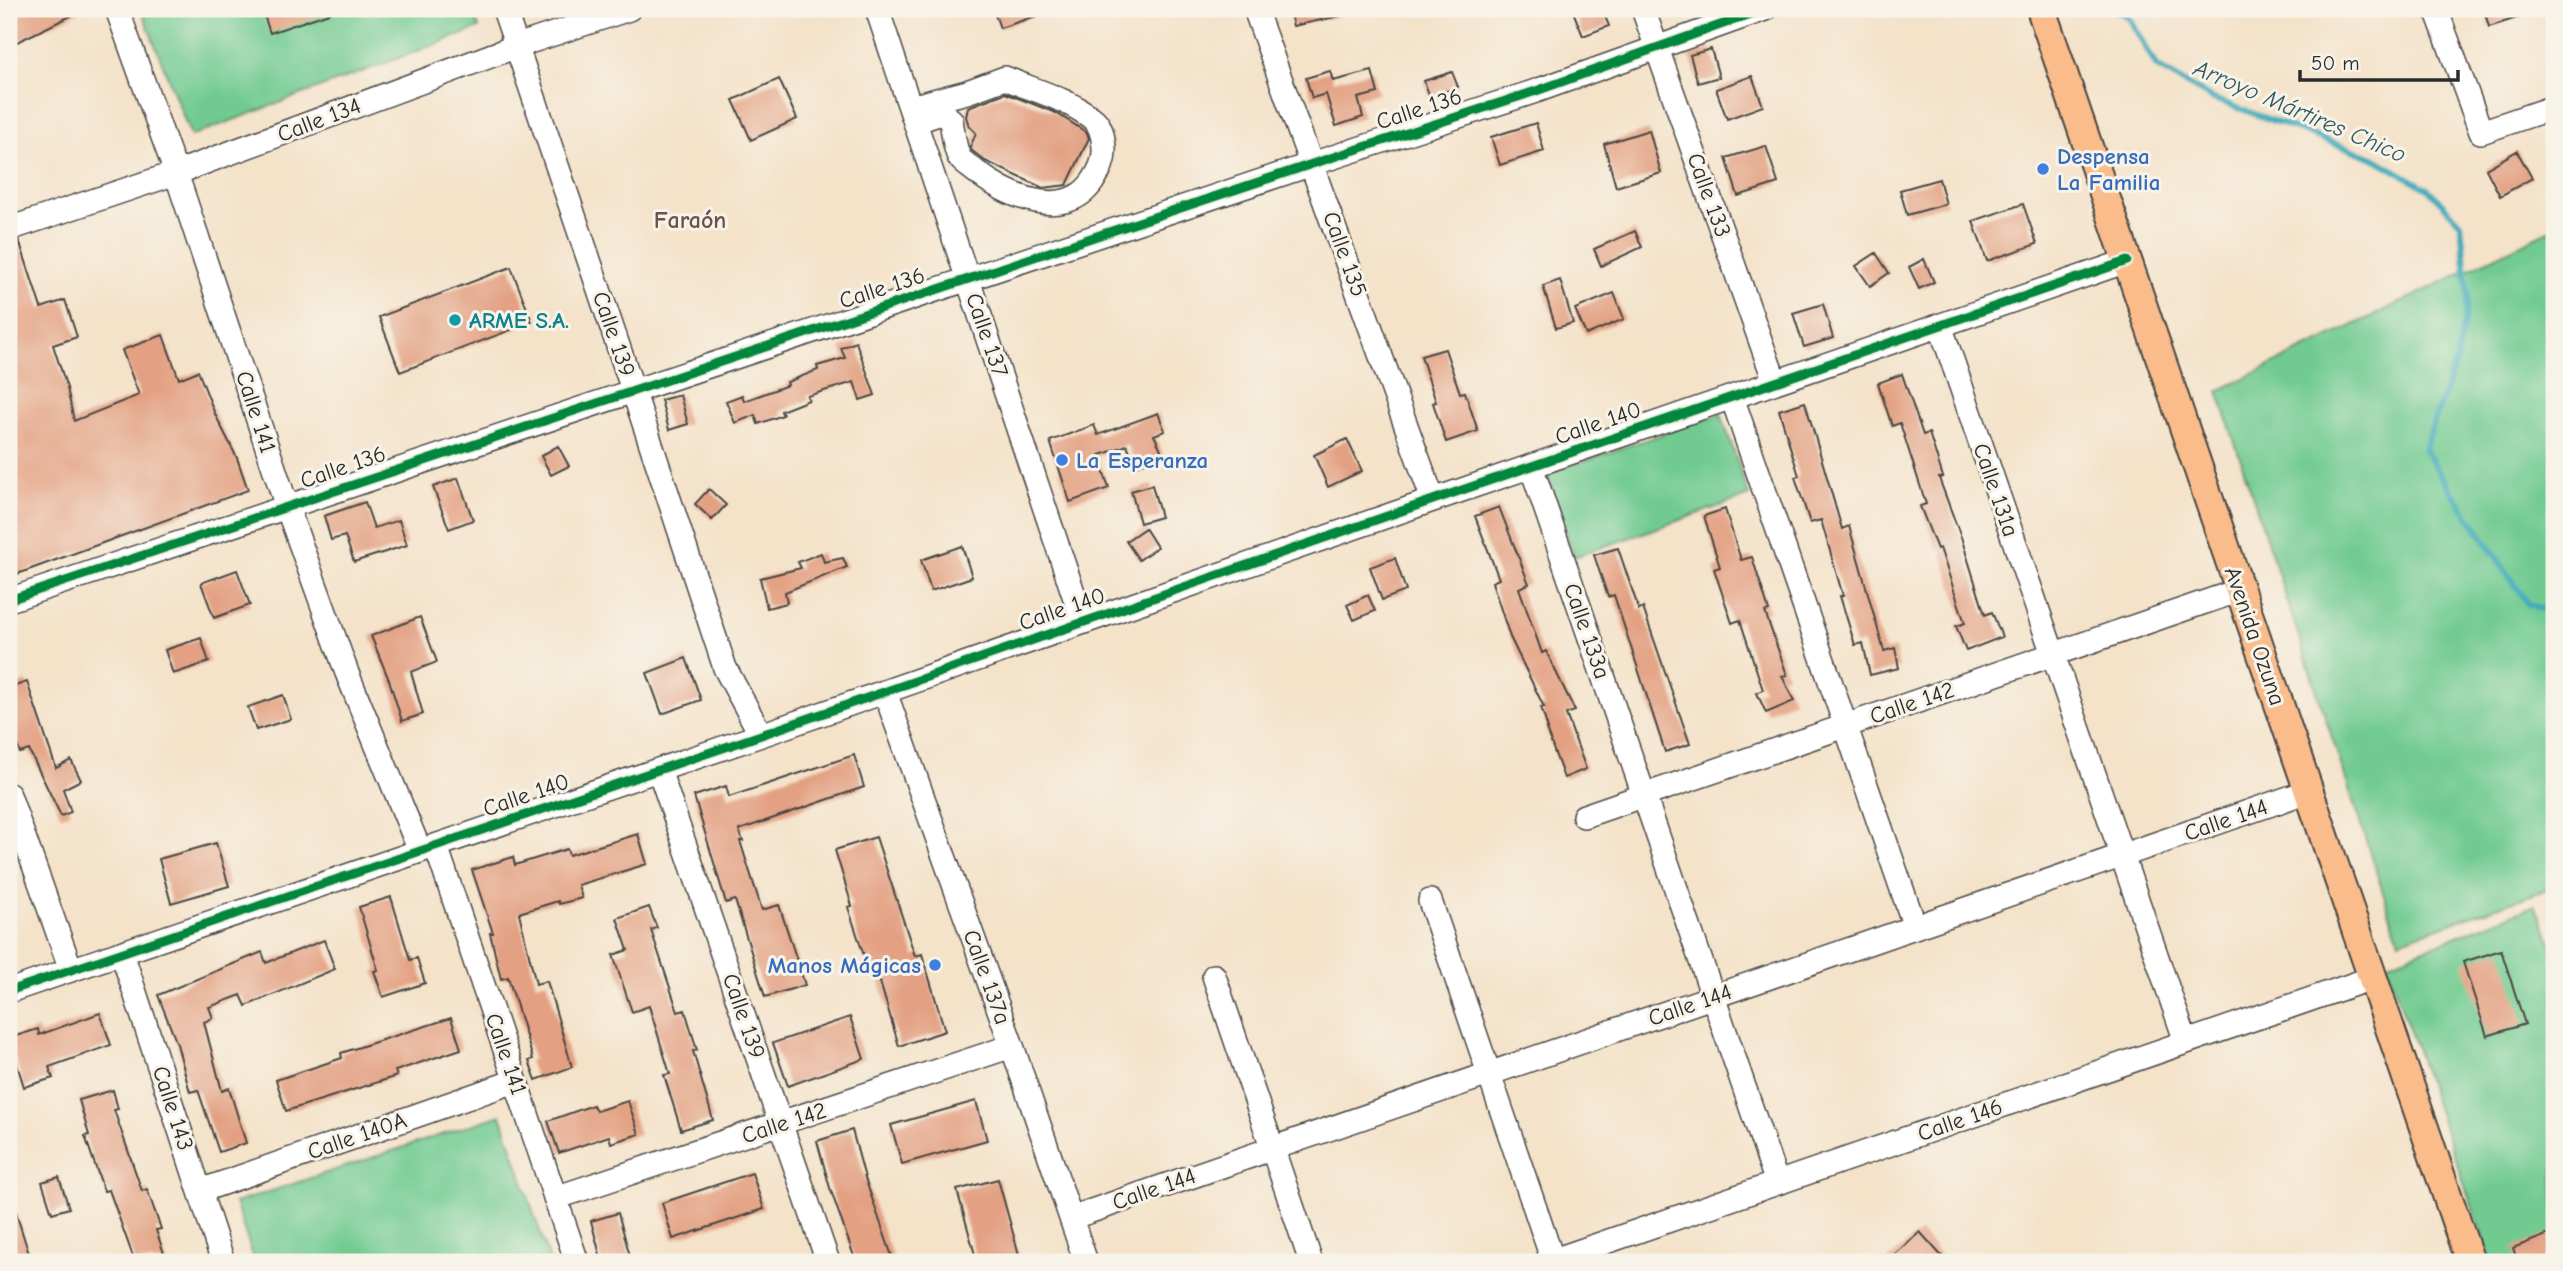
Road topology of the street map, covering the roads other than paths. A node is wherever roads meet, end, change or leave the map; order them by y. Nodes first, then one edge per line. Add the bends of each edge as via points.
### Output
1 (117, 9) edge
2 (504, 9) edge
3 (629, 9) edge
4 (877, 9) edge
5 (1255, 9) edge
6 (1643, 9) edge
7 (1765, 9) edge
8 (2436, 9) edge
9 (2042, 11) edge
10 (517, 46) junction
11 (1656, 48) junction
12 (2554, 107) edge
13 (912, 114) junction
14 (1312, 164) junction
15 (176, 173) junction
16 (9, 229) edge
17 (2127, 261) junction
18 (968, 280) junction
19 (1940, 325) junction
20 (1775, 382) junction
21 (634, 390) junction
22 (1732, 397) junction
23 (1531, 466) junction
24 (1433, 500) junction
25 (287, 507) junction
26 (2240, 590) junction
27 (9, 600) edge
28 (1083, 622) junction
29 (2052, 654) junction
30 (885, 692) junction
31 (1845, 726) junction
32 (761, 735) junction
33 (659, 770) junction
34 (2309, 791) junction
35 (9, 795) edge
36 (1643, 796) junction
37 (1584, 816) dead end
38 (428, 849) junction
39 (2122, 855) junction
40 (1430, 901) dead end
41 (1915, 927) junction
42 (122, 953) junction
43 (71, 970) junction
44 (1214, 976) dead end
45 (2372, 978) junction
46 (9, 991) edge
47 (1713, 996) junction
48 (2186, 1042) junction
49 (1012, 1046) junction
50 (1489, 1074) junction
51 (515, 1081) junction
52 (781, 1125) junction
53 (1272, 1149) junction
54 (1777, 1183) junction
55 (200, 1191) junction
56 (555, 1198) junction
57 (1071, 1218) junction
58 (1551, 1261) edge
59 (223, 1262) edge
60 (577, 1262) edge
61 (828, 1262) edge
62 (1086, 1262) edge
63 (1311, 1262) edge
64 (2470, 1262) edge

1 - 15 street, Calle 141
2 - 10 street, Calle 139
3 - 10 street, Calle 134
4 - 13 street, Calle 137
5 - 14 street, Calle 135
6 - 11 street, Calle 133
7 - 11 street, Calle 136
8 - 12 street via 2481,132
9 - 17 main road, Avenida Ozuna
10 - 15 street, Calle 134
10 - 21 street, Calle 139
11 - 14 street, Calle 136
11 - 20 street, Calle 133
13 - 13 street via 941,113 951,120 959,158 986,180 1020,196 1055,203 1073,198 1100,172 1104,153 1094,118 1005,78
13 - 18 street, Calle 137
14 - 18 street, Calle 136
14 - 24 street, Calle 135
15 - 16 street, Calle 134
15 - 25 street, Calle 141
17 - 19 street, Calle 140
17 - 26 main road, Avenida Ozuna
18 - 21 street, Calle 136
18 - 28 street, Calle 137
19 - 20 street, Calle 140
19 - 29 street, Calle 131a
20 - 22 street, Calle 140
21 - 25 street, Calle 136
21 - 32 street, Calle 139 via 725,668
22 - 23 street, Calle 140
22 - 31 street
23 - 24 street, Calle 140
23 - 36 street, Calle 133a
24 - 28 street, Calle 140
25 - 27 street, Calle 136
25 - 38 street, Calle 141 via 346,673
26 - 29 street, Calle 142
26 - 34 main road, Avenida Ozuna
28 - 30 street, Calle 140
29 - 31 street, Calle 142
29 - 39 street, Calle 131a
30 - 32 street, Calle 140
30 - 49 street, Calle 137a
31 - 36 street, Calle 142
31 - 41 street
32 - 33 street, Calle 140
33 - 38 street, Calle 140
33 - 52 street, Calle 139
34 - 39 street, Calle 144
34 - 45 main road, Avenida Ozuna
35 - 43 street
36 - 37 street, Calle 142
36 - 47 street, Calle 133a
38 - 42 street, Calle 140
38 - 51 street, Calle 141
39 - 41 street, Calle 144
39 - 48 street, Calle 131a
40 - 50 street
41 - 47 street, Calle 144
42 - 43 street, Calle 140
42 - 55 street, Calle 143
43 - 46 street, Calle 140
44 - 53 street
45 - 48 street, Calle 146
45 - 64 main road, Avenida Ozuna
47 - 50 street, Calle 144
47 - 54 street, Calle 133a
48 - 54 street, Calle 146
49 - 52 street, Calle 142
49 - 57 street, Calle 137a
50 - 53 street, Calle 144
50 - 58 street
51 - 55 street, Calle 140A
51 - 56 street, Calle 141
52 - 56 street, Calle 142
52 - 61 street, Calle 139
53 - 57 street, Calle 144
53 - 63 street
54 - 58 street, Calle 146
55 - 59 street, Calle 143
56 - 60 street, Calle 141
57 - 62 street, Calle 137a

